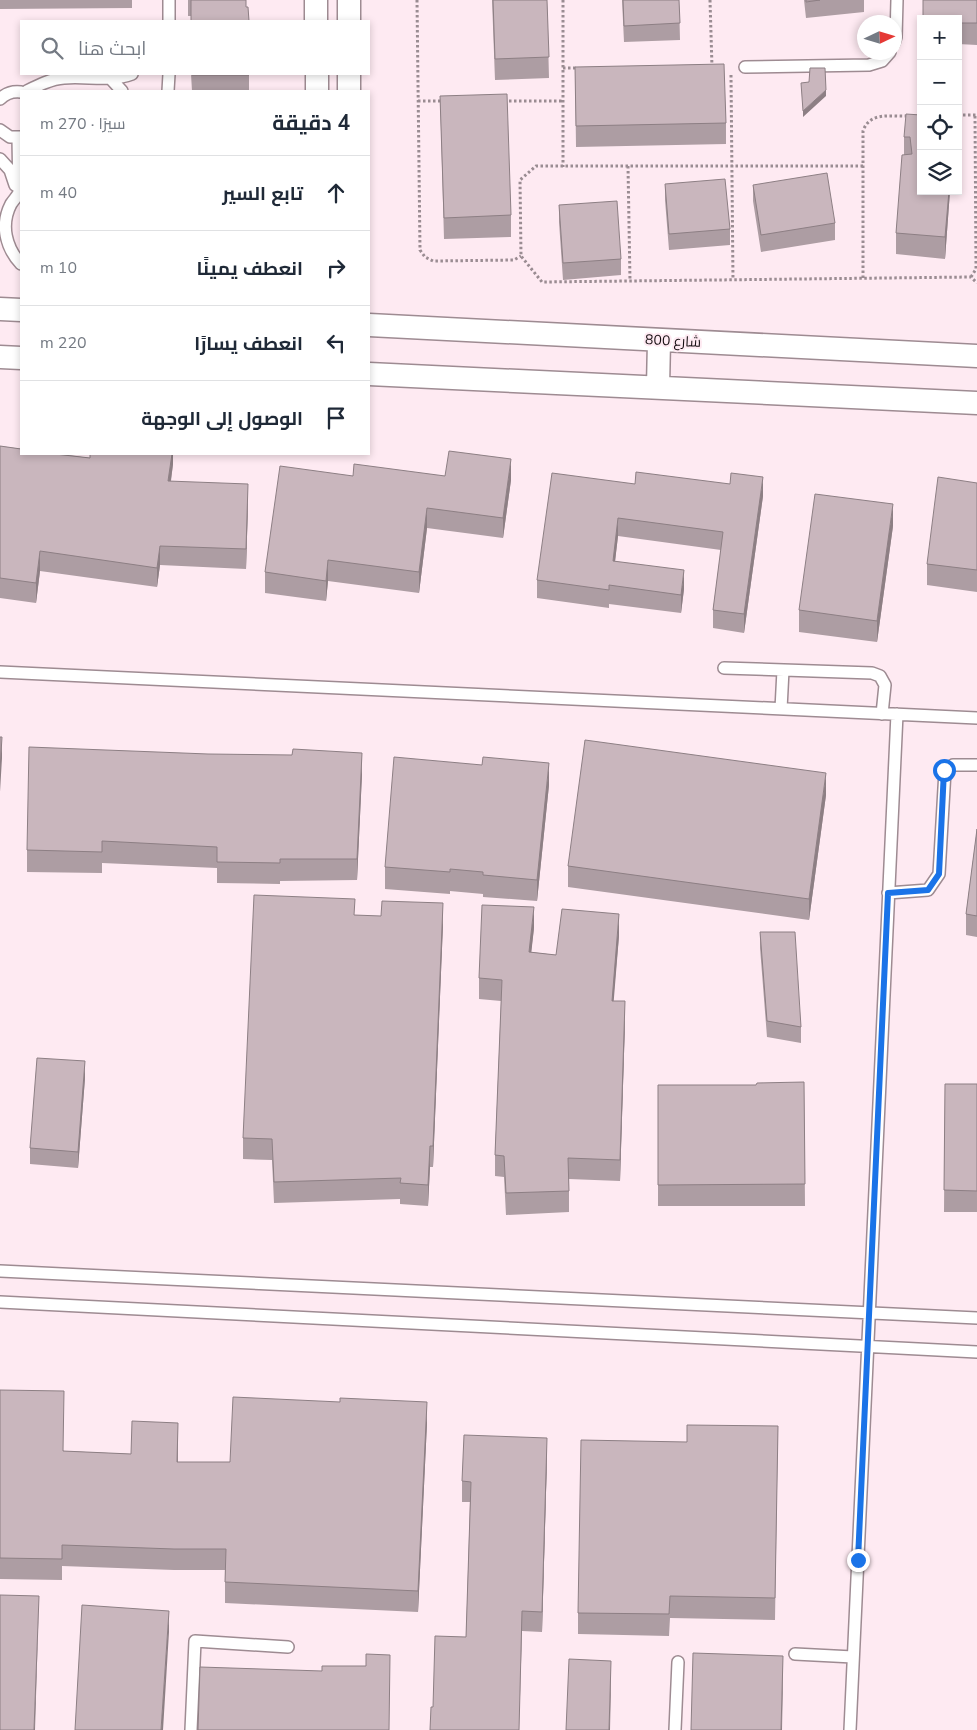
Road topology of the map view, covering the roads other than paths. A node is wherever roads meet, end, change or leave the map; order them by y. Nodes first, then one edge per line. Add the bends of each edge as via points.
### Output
1 (170, 0) edge
2 (316, 0) edge
3 (349, 0) edge
4 (897, 0) edge
5 (897, 15) edge
6 (169, 20) edge
7 (316, 20) edge
8 (349, 20) edge
9 (883, 60) edge
10 (745, 67) road end
11 (126, 75) edge
12 (168, 75) edge
13 (317, 75) edge
14 (349, 75) edge
15 (110, 78) junction
16 (29, 90) edge
17 (121, 90) edge
18 (168, 90) edge
19 (317, 90) edge
20 (349, 90) edge
21 (20, 92) edge
22 (0, 97) edge
23 (0, 130) edge
24 (20, 138) edge
25 (0, 159) edge
26 (20, 193) edge
27 (2, 230) edge
28 (20, 263) edge
29 (0, 309) edge
30 (20, 310) edge
31 (372, 322) edge
32 (659, 341) junction
33 (977, 356) edge
34 (0, 357) edge
35 (20, 358) edge
36 (370, 374) edge
37 (658, 387) junction
38 (977, 403) edge
39 (724, 668) dead end
40 (783, 670) junction
41 (0, 672) edge
42 (781, 709) junction
43 (882, 714) junction
44 (897, 714) junction
45 (977, 718) edge
46 (977, 765) edge
47 (888, 893) junction
48 (0, 1271) edge
49 (0, 1302) edge
50 (870, 1313) junction
51 (977, 1318) edge
52 (868, 1347) junction
53 (977, 1352) edge
54 (288, 1647) dead end
55 (795, 1654) dead end
56 (854, 1657) junction
57 (678, 1662) dead end
58 (191, 1730) edge
59 (675, 1730) edge
60 (850, 1730) edge

1 - 6 lane
2 - 7 street
3 - 8 street
4 - 5 lane
9 - 10 lane via 869,65
11 - 15 lane
12 - 18 lane
13 - 19 street
14 - 20 street
15 - 16 lane via 64,78
15 - 17 lane
21 - 22 lane
23 - 24 lane via 10,137
24 - 26 lane
25 - 26 lane via 10,170
26 - 27 lane via 10,205
27 - 28 lane via 12,255
29 - 30 street
31 - 32 street, شارع 800
32 - 33 street, شارع 800
32 - 37 street
34 - 35 street
36 - 37 street
37 - 38 street
39 - 40 lane
40 - 42 lane
40 - 43 lane via 880,676 886,685
41 - 42 lane
42 - 43 lane
43 - 44 lane
44 - 45 lane
44 - 47 lane
46 - 47 lane via 953,765 944,770 939,874 935,882 928,890
47 - 50 lane
48 - 50 lane
49 - 52 lane
50 - 51 lane
50 - 52 lane
52 - 53 lane
52 - 56 lane
54 - 58 lane via 195,1641
55 - 56 lane
56 - 60 lane
57 - 59 lane

